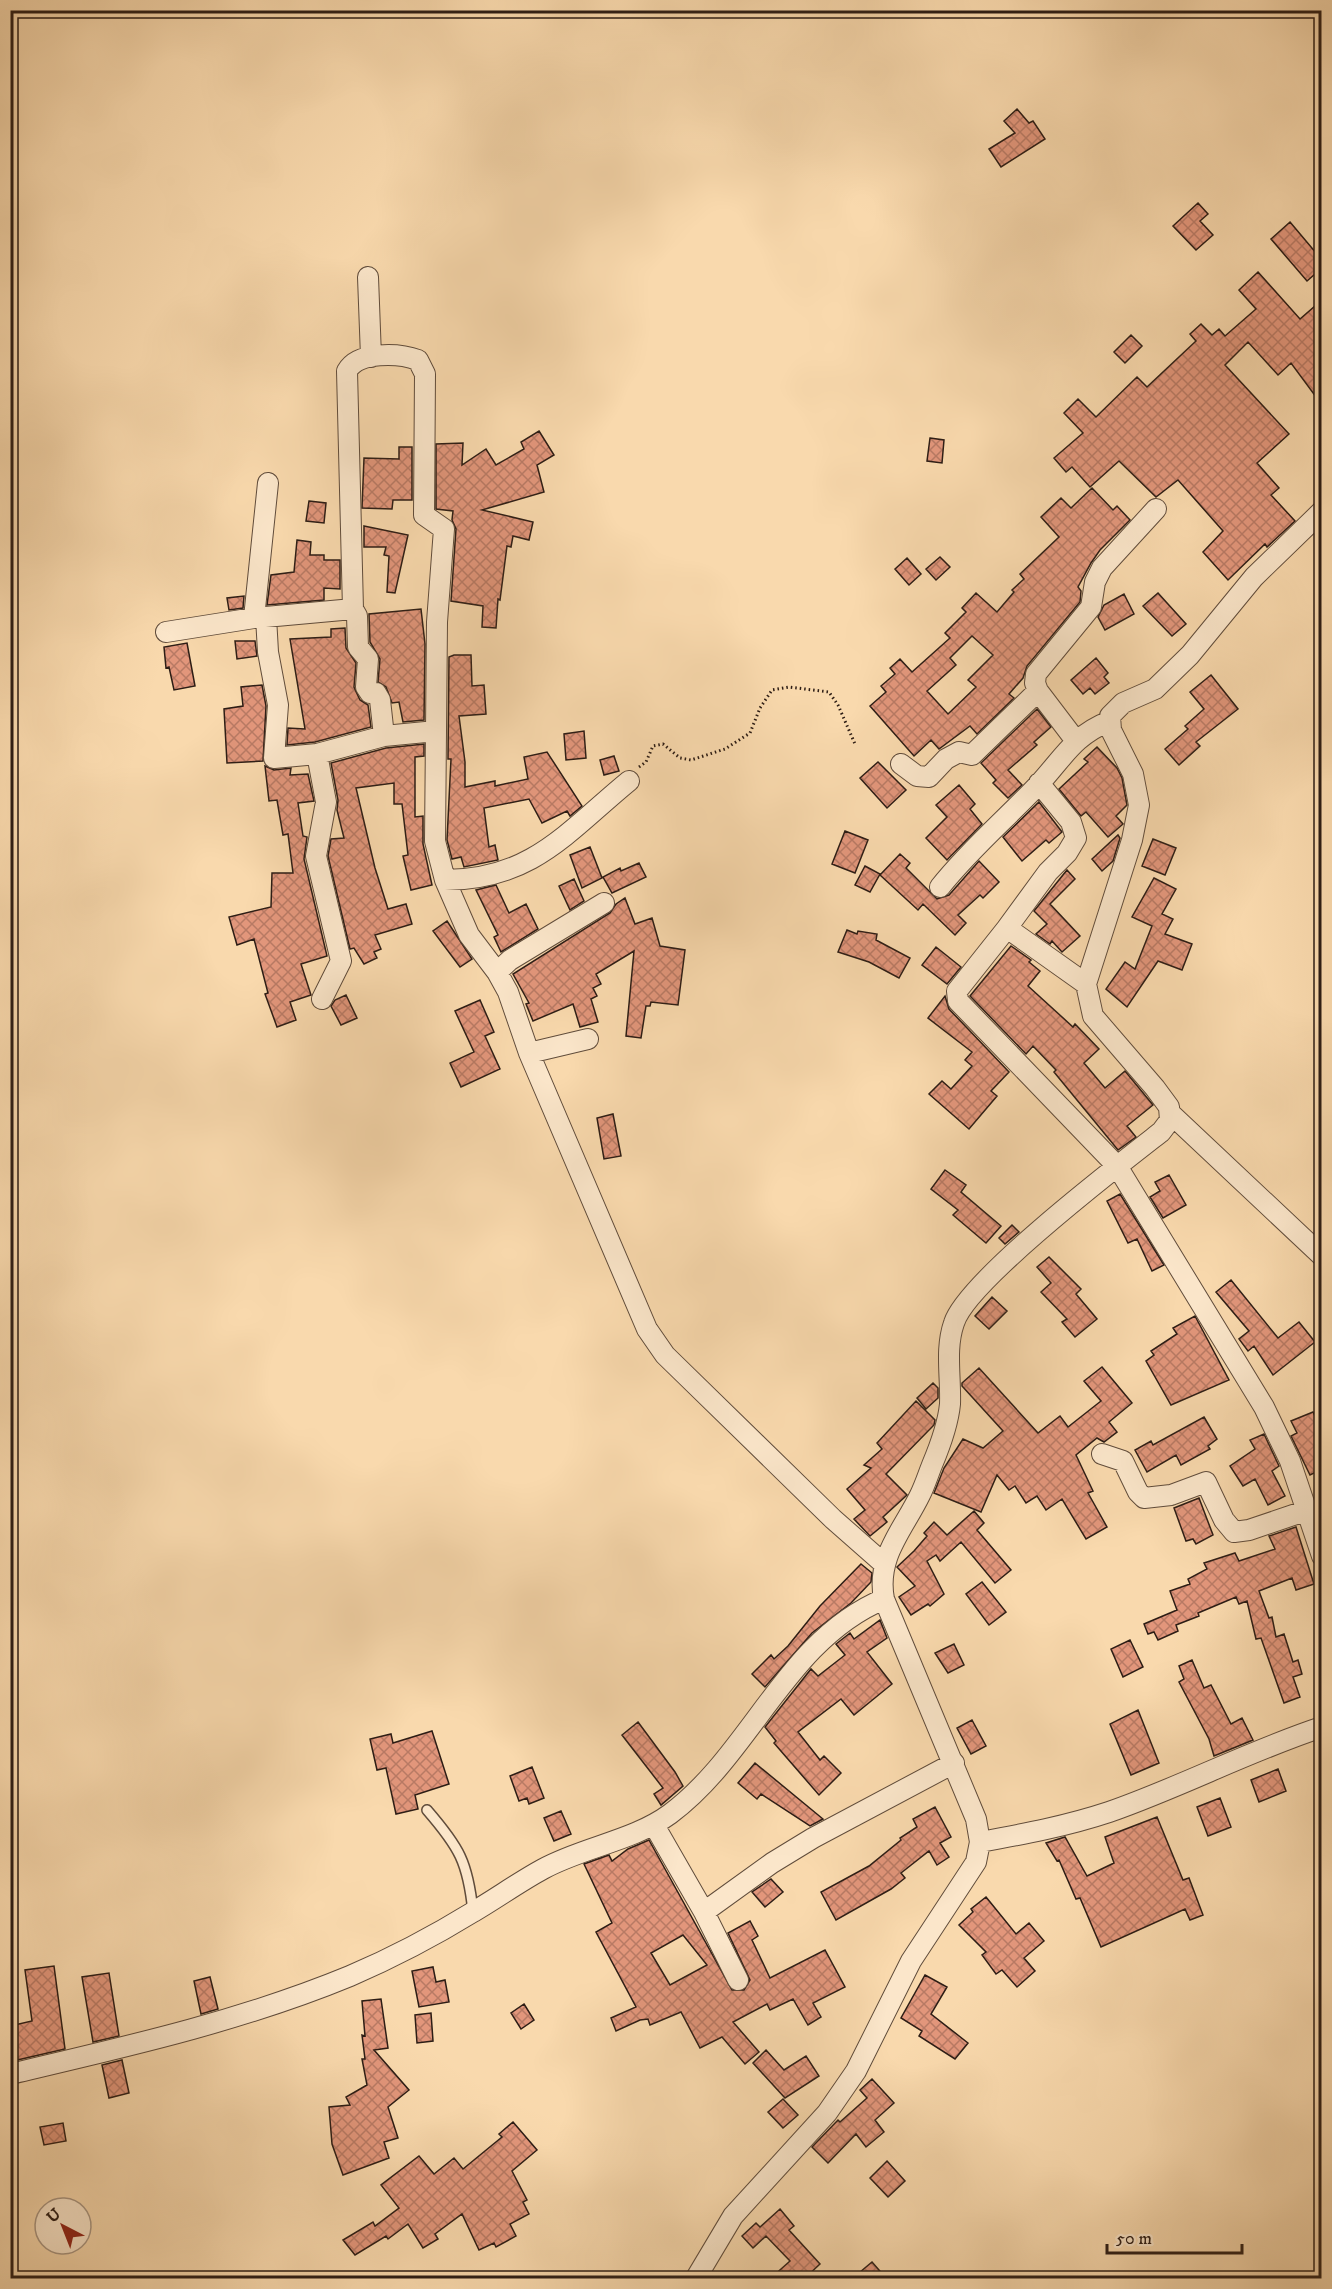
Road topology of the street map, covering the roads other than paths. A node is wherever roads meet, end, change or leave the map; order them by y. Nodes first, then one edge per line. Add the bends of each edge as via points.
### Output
1 (368, 277) dead end
2 (371, 357) junction
3 (268, 483) dead end
4 (1156, 509) dead end
5 (1322, 511) edge
6 (353, 609) junction
7 (260, 617) junction
8 (166, 632) dead end
9 (1038, 691) junction
10 (1110, 721) junction
11 (436, 732) junction
12 (384, 736) junction
13 (1076, 741) junction
14 (317, 754) junction
15 (901, 764) dead end
16 (629, 781) road end
17 (1039, 783) junction
18 (445, 880) junction
19 (940, 887) dead end
20 (604, 903) dead end
21 (1008, 928) junction
22 (497, 972) junction
23 (1086, 984) junction
24 (322, 999) dead end
25 (588, 1039) dead end
26 (529, 1053) junction
27 (1171, 1113) junction
28 (1117, 1166) junction
29 (1322, 1256) edge
30 (1102, 1454) dead end
31 (1308, 1510) junction
32 (1322, 1556) edge
33 (883, 1563) junction
34 (884, 1599) junction
35 (1322, 1727) edge
36 (954, 1762) junction
37 (427, 1809) dead end
38 (654, 1825) junction
39 (980, 1842) junction
40 (473, 1912) junction
41 (704, 1912) junction
42 (738, 1980) dead end
43 (10, 2074) edge
44 (696, 2278) edge

1 - 2 street
2 - 6 street via 352,363 347,371
2 - 11 street via 409,357 418,360 424,374 424,515 444,529 436,622
3 - 7 street
4 - 9 street via 1097,574 1091,607 1036,674
5 - 10 street via 1254,577 1190,655 1151,692 1116,708
6 - 7 street
6 - 12 street via 357,616 358,647 368,659 366,687 380,700
7 - 8 street
7 - 14 street via 278,705 274,758
9 - 13 street
9 - 15 street via 972,754 959,752 929,777 917,776
10 - 13 street via 1092,728
10 - 23 street via 1133,774 1139,805 1132,840
11 - 12 street
11 - 18 street via 435,841
12 - 14 street
13 - 17 street
14 - 24 street via 326,802 316,856 340,961
16 - 18 street via 572,833 530,862 470,880
17 - 19 street
17 - 21 street via 1071,822 1076,838
18 - 22 street via 469,935
20 - 22 street via 510,960
21 - 23 street
21 - 28 street via 957,991 958,1001
22 - 26 street
23 - 27 street via 1093,1016 1155,1088
25 - 26 street
26 - 33 street via 647,1329 659,1346 833,1519
27 - 28 street via 1161,1132
27 - 29 street
28 - 31 street via 1264,1407
28 - 33 street via 1017,1252 970,1297 955,1320 949,1346 950,1406 945,1429 920,1495
30 - 31 street via 1123,1461 1144,1498 1171,1495 1206,1482 1234,1532
31 - 32 street
33 - 34 street
34 - 36 street
34 - 38 street via 858,1610 832,1630 769,1700 714,1774 693,1796
35 - 39 street via 1276,1742 1110,1812 1043,1831
36 - 39 street
36 - 41 street via 771,1863
37 - 40 lane via 466,1863
38 - 40 street via 544,1868
38 - 41 street
39 - 44 street via 976,1863 911,1961 856,2070 827,2113 733,2216
40 - 43 street via 351,1976 297,1996 128,2047
41 - 42 street

